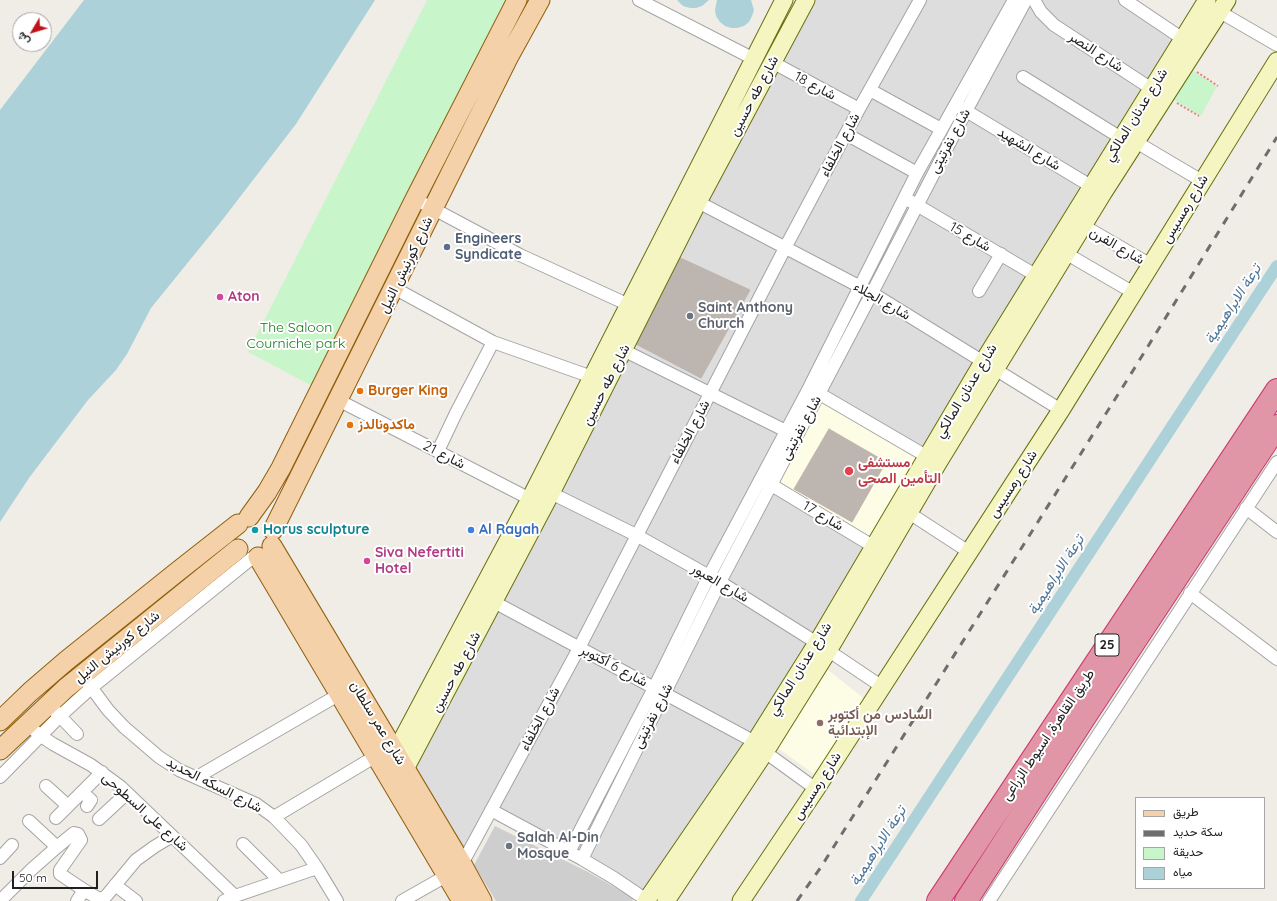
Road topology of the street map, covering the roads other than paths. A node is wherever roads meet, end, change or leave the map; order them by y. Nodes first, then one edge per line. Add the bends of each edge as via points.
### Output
1 (517, 0) edge
2 (540, 0) edge
3 (639, 0) edge
4 (784, 0) edge
5 (806, 0) edge
6 (920, 0) edge
7 (1014, 0) edge
8 (1026, 0) edge
9 (1034, 0) edge
10 (1125, 0) edge
11 (1218, 4) edge
12 (1190, 43) junction
13 (1277, 45) edge
14 (754, 58) junction
15 (1277, 61) edge
16 (772, 62) junction
17 (1023, 76) dead end
18 (870, 90) junction
19 (1161, 94) junction
20 (955, 104) junction
21 (859, 109) junction
22 (966, 111) junction
23 (941, 129) junction
24 (846, 134) junction
25 (1129, 140) junction
26 (917, 173) junction
27 (1202, 181) junction
28 (1097, 190) junction
29 (415, 198) junction
30 (904, 198) junction
31 (698, 202) junction
32 (916, 205) junction
33 (434, 208) junction
34 (1084, 226) junction
35 (785, 248) junction
36 (1001, 254) junction
37 (1067, 254) junction
38 (1151, 265) junction
39 (1036, 276) junction
40 (860, 287) junction
41 (394, 288) junction
42 (979, 291) dead end
43 (872, 293) junction
44 (1134, 293) junction
45 (629, 305) junction
46 (493, 342) junction
47 (616, 347) junction
48 (989, 366) junction
49 (592, 377) junction
50 (1277, 390) edge
51 (814, 391) junction
52 (710, 393) junction
53 (338, 400) junction
54 (1060, 410) junction
55 (1277, 426) edge
56 (786, 431) junction
57 (438, 451) junction
58 (932, 460) junction
59 (1277, 462) edge
60 (760, 478) junction
61 (771, 485) junction
62 (551, 492) junction
63 (530, 499) junction
64 (1246, 508) junction
65 (903, 510) junction
66 (244, 521) junction
67 (1277, 532) edge
68 (636, 535) junction
69 (259, 548) junction
70 (880, 550) junction
71 (969, 552) junction
72 (709, 576) junction
73 (720, 582) junction
74 (1190, 592) junction
75 (494, 602) junction
76 (823, 647) junction
77 (578, 648) junction
78 (1277, 659) edge
79 (87, 682) junction
80 (881, 686) junction
81 (654, 688) junction
82 (340, 694) junction
83 (664, 694) junction
84 (55, 710) junction
85 (0, 721) edge
86 (28, 723) junction
87 (77, 734) dead end
88 (41, 736) junction
89 (405, 745) junction
90 (760, 747) junction
91 (0, 750) edge
92 (376, 756) junction
93 (102, 772) junction
94 (0, 777) edge
95 (198, 777) junction
96 (46, 786) dead end
97 (816, 789) junction
98 (82, 792) junction
99 (127, 793) junction
100 (68, 806) junction
101 (87, 806) dead end
102 (491, 810) junction
103 (274, 817) junction
104 (56, 818) dead end
105 (100, 819) dead end
106 (29, 821) dead end
107 (172, 836) junction
108 (243, 844) dead end
109 (12, 845) dead end
110 (57, 846) junction
111 (569, 852) junction
112 (0, 858) edge
113 (582, 859) junction
114 (462, 864) junction
115 (317, 868) junction
116 (446, 876) junction
117 (954, 877) junction
118 (279, 880) junction
119 (115, 885) junction
120 (84, 890) junction
121 (235, 896) junction
122 (1, 899) edge
123 (129, 899) edge
124 (972, 899) edge
125 (77, 901) edge
126 (224, 901) edge
127 (337, 901) edge
128 (402, 901) edge
129 (462, 901) edge
130 (482, 901) edge
131 (647, 901) edge
132 (666, 901) edge
133 (741, 901) edge
134 (938, 901) edge

1 - 29 main road, شارع كورنيش النيل
2 - 33 main road, شارع كورنيش النيل via 508,58
3 - 14 street
4 - 14 main road, شارع طه حسين
5 - 16 main road, شارع طه حسين
6 - 18 street, شارع الخلفاء
7 - 20 street, شارع نفرتيتى
8 - 22 street, شارع نفرتيتى
9 - 19 street, شارع النصر via 1041,12 1054,25
10 - 12 street
11 - 12 main road, شارع عدنان المالكي
11 - 13 street
12 - 19 main road, شارع عدنان المالكي
12 - 19 main road, شارع عدنان المالكي via 1185,65
14 - 45 main road, شارع طه حسين
15 - 27 main road, شارع رمسيس
16 - 21 street, شارع 18
16 - 31 main road, شارع طه حسين
17 - 25 street
18 - 21 street, شارع الخلفاء
18 - 23 street
19 - 25 main road, شارع عدنان المالكي
20 - 22 street, شارع الشهيد
20 - 23 street, شارع نفرتيتى
21 - 24 street, شارع الخلفاء
22 - 28 street, شارع الشهيد
22 - 32 street, شارع نفرتيتى
23 - 26 street, شارع نفرتيتى
24 - 26 street
24 - 35 street, شارع الخلفاء
25 - 27 street
25 - 28 main road, شارع عدنان المالكي
26 - 30 street, شارع نفرتيتى
27 - 38 main road, شارع رمسيس
28 - 34 main road, شارع عدنان المالكي
28 - 39 main road, شارع عدنان المالكي
29 - 33 street
29 - 66 main road, شارع كورنيش النيل via 281,468 264,496
30 - 32 street, شارع 15
30 - 40 street, شارع نفرتيتى
31 - 35 street, شارع الجلاء
31 - 47 main road, شارع طه حسين
32 - 36 street, شارع 15
32 - 43 street, شارع نفرتيتى
33 - 41 main road, شارع كورنيش النيل
33 - 45 street via 520,255
34 - 37 main road, شارع عدنان المالكي
34 - 38 street, شارع الفرن
35 - 40 street, شارع الجلاء
35 - 52 street, شارع الخلفاء
36 - 39 street, شارع 15
36 - 42 street
37 - 44 street
37 - 48 main road, شارع عدنان المالكي
38 - 44 main road, شارع رمسيس
39 - 48 main road, شارع عدنان المالكي
40 - 43 street, شارع الجلاء
40 - 51 street, شارع نفرتيتى
41 - 46 street
41 - 53 main road, شارع كورنيش النيل
43 - 48 street, شارع الجلاء
43 - 51 street, شارع نفرتيتى
44 - 54 main road, شارع رمسيس
45 - 47 main road, شارع طه حسين
46 - 49 street
46 - 57 street
47 - 49 main road, شارع طه حسين
47 - 52 street
47 - 62 main road, شارع طه حسين
48 - 54 street, شارع الجلاء
48 - 58 main road, شارع عدنان المالكي
49 - 63 main road, شارع طه حسين
50 - 117 highway, طريق القاهرة, اسيوط الزراعى / 25
51 - 56 street, شارع نفرتيتى
51 - 58 street
51 - 61 street, شارع نفرتيتى
52 - 56 street
52 - 68 street, شارع الخلفاء
53 - 57 street, شارع 21
53 - 69 main road, شارع كورنيش النيل
54 - 71 main road, شارع رمسيس
55 - 124 highway, طريق القاهرة, اسيوط الزراعى / 25 via 1088,712
56 - 60 street, شارع نفرتيتى
57 - 63 street, شارع 21
58 - 65 main road, شارع عدنان المالكي
59 - 64 street
60 - 61 street, شارع 17
60 - 72 street, شارع نفرتيتى
61 - 70 street, شارع 17
61 - 73 street, شارع نفرتيتى
62 - 68 street, شارع العبور
62 - 75 main road, شارع طه حسين
63 - 89 main road, شارع طه حسين
64 - 67 street
64 - 74 street
65 - 70 main road, شارع عدنان المالكي
65 - 71 street
66 - 69 main road via 234,534 234,540
66 - 69 main road via 254,517 264,519 271,526
66 - 85 main road, شارع كورنيش النيل via 66,661
68 - 72 street, شارع العبور
68 - 77 street, شارع الخلفاء
69 - 79 main road, شارع كورنيش النيل
69 - 82 main road, شارع عمر سلطان
69 - 89 main road, شارع عمر سلطان
70 - 76 main road, شارع عدنان المالكي
71 - 80 main road, شارع رمسيس
72 - 73 street, شارع العبور
72 - 81 street, شارع نفرتيتى
73 - 76 street, شارع العبور
73 - 83 street, شارع نفرتيتى
74 - 78 street
74 - 124 street
75 - 77 street, شارع 6 أكتوبر
75 - 89 main road, شارع طه حسين
76 - 80 street, شارع العبور
76 - 90 main road, شارع عدنان المالكي
77 - 81 street, شارع 6 أكتوبر
77 - 102 street, شارع الخلفاء
79 - 84 main road, شارع كورنيش النيل
79 - 95 street, شارع السكه الحديد via 124,727 141,743 179,770
80 - 97 main road, شارع رمسيس
81 - 83 street, شارع 6 أكتوبر
81 - 111 street, شارع نفرتيتى
82 - 92 main road, شارع عمر سلطان
82 - 95 street
83 - 90 street, شارع 6 أكتوبر
83 - 113 street, شارع نفرتيتى
84 - 86 main road, شارع كورنيش النيل
84 - 87 street
84 - 88 street
86 - 88 street, شارع على السطوحى
86 - 91 main road, شارع كورنيش النيل
88 - 93 street, شارع على السطوحى
88 - 94 street
89 - 114 main road, شارع عمر سلطان via 405,769
90 - 97 street, شارع 6 أكتوبر
90 - 131 main road, شارع عدنان المالكي
90 - 132 main road, شارع عدنان المالكي
92 - 103 street
92 - 116 main road, شارع عمر سلطان
93 - 98 street
93 - 99 street, شارع على السطوحى
95 - 103 street, شارع السكه الحديد via 256,804
96 - 100 street
97 - 133 main road, شارع رمسيس
98 - 100 street
98 - 101 street via 91,800
99 - 105 street
99 - 107 street, شارع على السطوحى
100 - 104 street
102 - 111 street
102 - 114 street, شارع الخلفاء
103 - 115 street, شارع السكه الحديد via 301,845
106 - 110 street
107 - 119 street via 136,860
107 - 121 street, شارع على السطوحى
108 - 118 street
109 - 112 street
110 - 120 street via 74,833 80,836 80,842 60,872 61,876
110 - 122 street
111 - 113 street
113 - 131 street
114 - 130 main road, شارع عمر سلطان
115 - 118 street
115 - 127 street, شارع السكه الحديد
116 - 128 street
116 - 129 main road, شارع عمر سلطان
117 - 124 highway
117 - 134 highway, طريق القاهرة, اسيوط الزراعى / 25
118 - 121 street
119 - 120 street via 102,898 96,898
119 - 123 street
120 - 125 street
121 - 126 street

